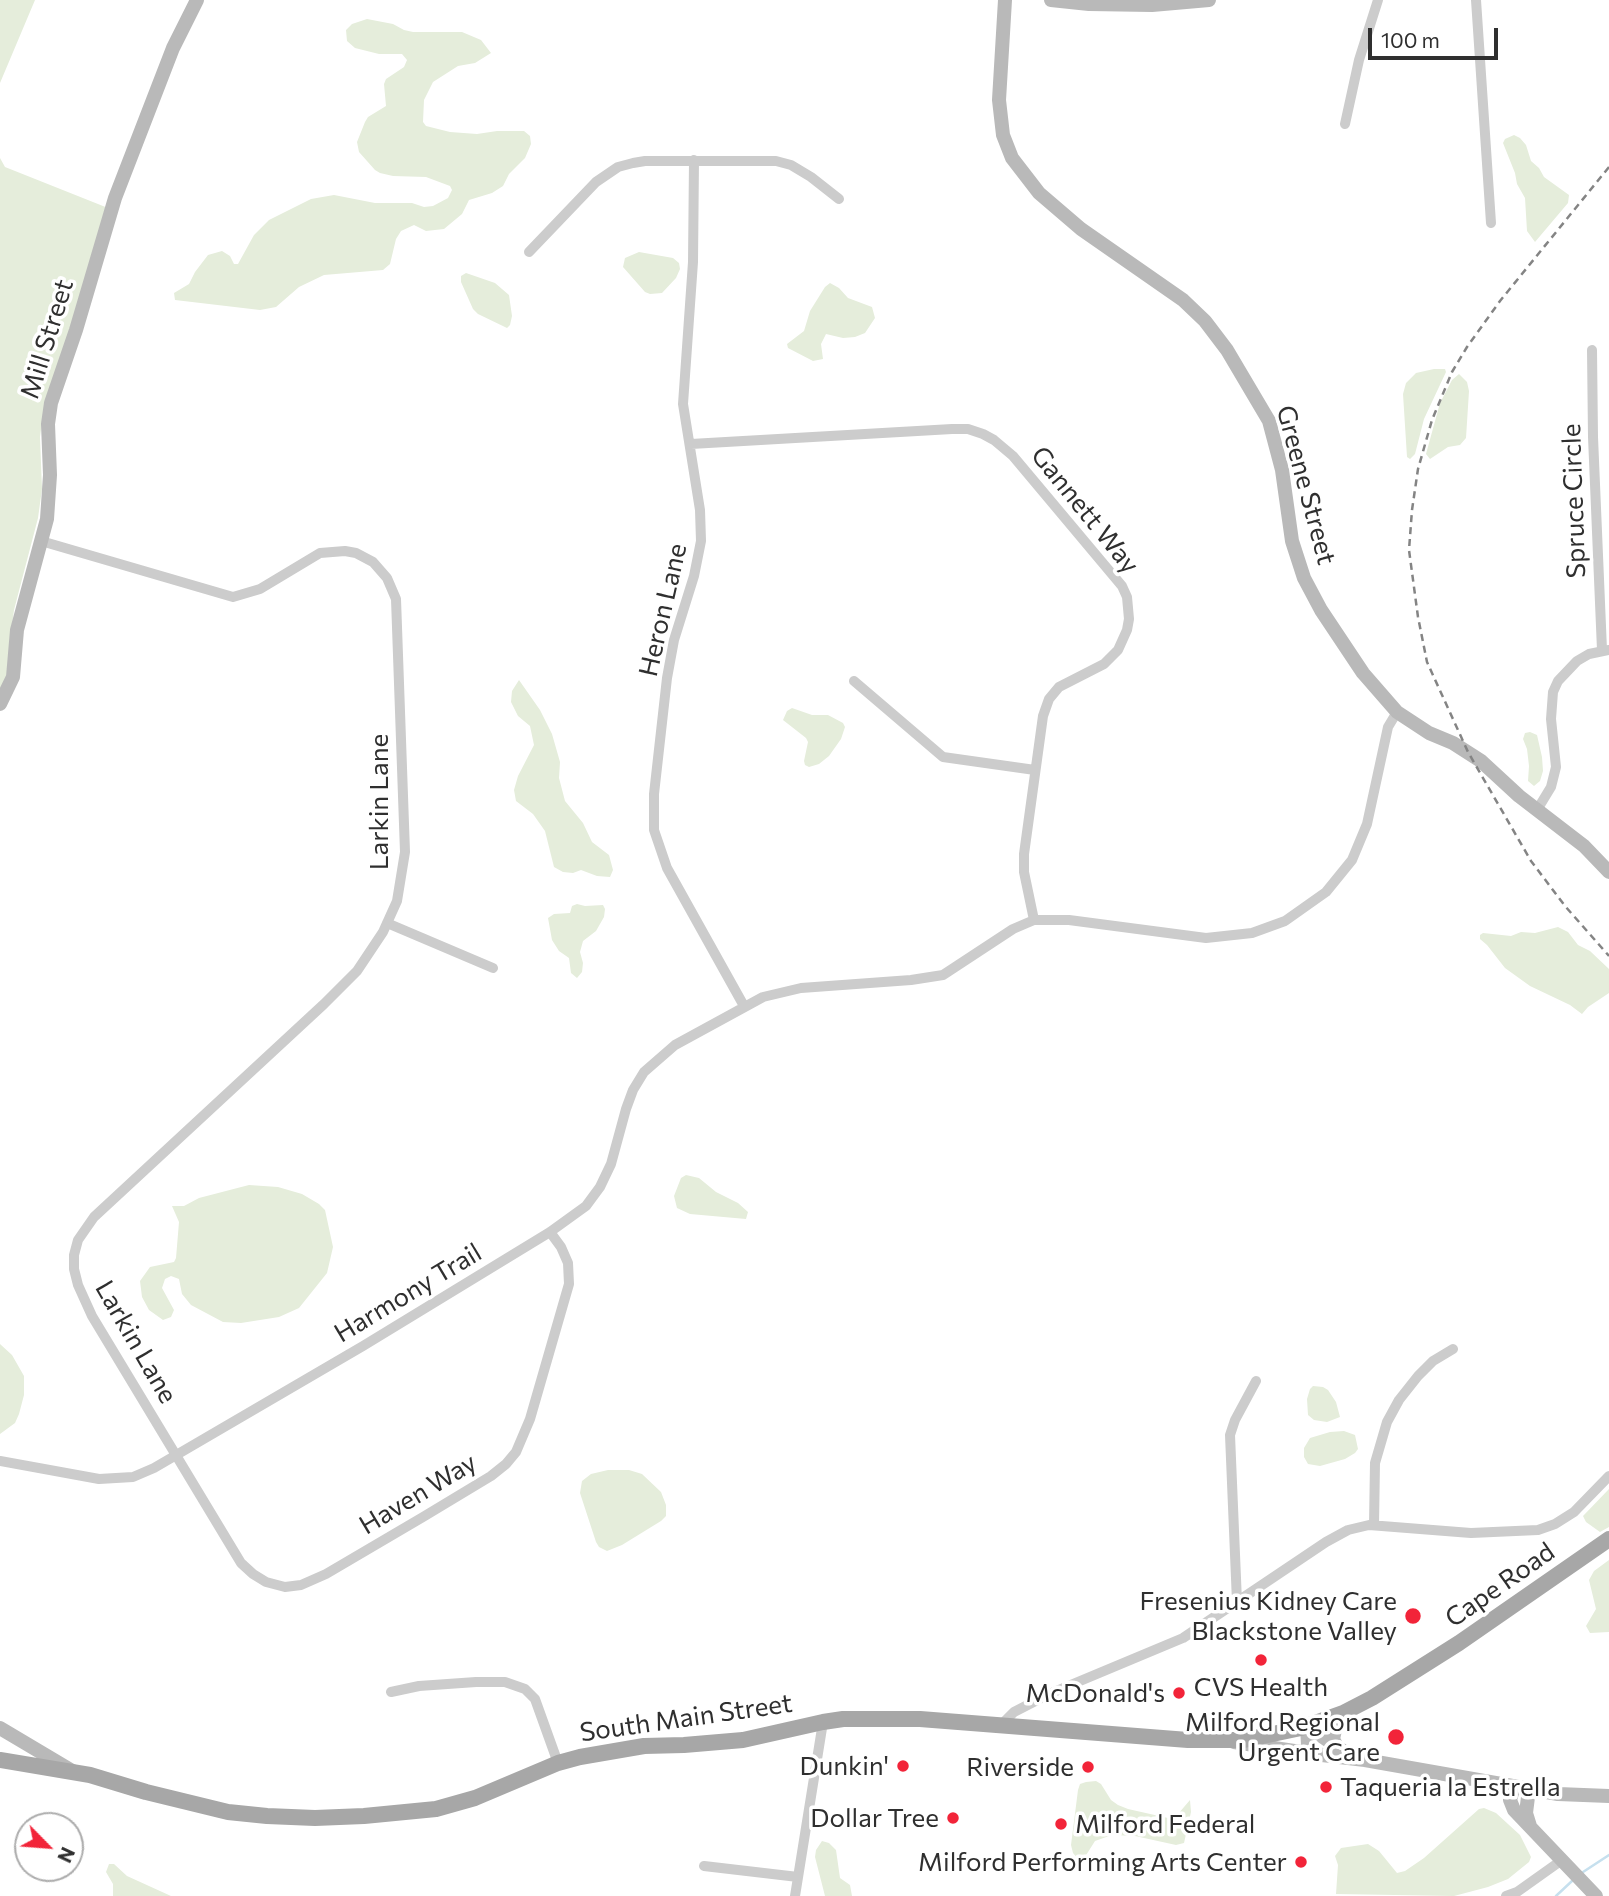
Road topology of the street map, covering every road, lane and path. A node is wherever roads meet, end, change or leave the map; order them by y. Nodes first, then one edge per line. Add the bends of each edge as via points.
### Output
1 (197, 0) edge
2 (1005, 0) edge
3 (1051, 0) edge
4 (1209, 0) edge
5 (1378, 0) edge
6 (1476, 0) edge
7 (1345, 124) dead end
8 (694, 160) junction
9 (839, 199) dead end
10 (1491, 223) dead end
11 (529, 252) dead end
12 (1592, 350) dead end
13 (691, 444) junction
14 (41, 541) junction
15 (1606, 650) edge
16 (854, 681) dead end
17 (0, 704) edge
18 (1397, 712) junction
19 (1035, 770) junction
20 (1537, 810) junction
21 (1609, 872) edge
22 (1034, 919) junction
23 (387, 923) junction
24 (493, 968) dead end
25 (744, 1006) junction
26 (550, 1231) junction
27 (1452, 1349) dead end
28 (1256, 1381) dead end
29 (177, 1455) junction
30 (0, 1461) edge
31 (1609, 1476) edge
32 (1374, 1525) junction
33 (1609, 1539) edge
34 (1237, 1602) junction
35 (391, 1692) dead end
36 (1353, 1708) junction
37 (823, 1722) junction
38 (1001, 1726) junction
39 (1307, 1726) junction
40 (0, 1728) edge
41 (1229, 1741) junction
42 (1332, 1752) junction
43 (0, 1760) edge
44 (558, 1763) junction
45 (76, 1773) junction
46 (1492, 1782) junction
47 (1514, 1786) junction
48 (1530, 1789) junction
49 (1609, 1797) edge
50 (1514, 1811) junction
51 (1531, 1827) junction
52 (1562, 1860) junction
53 (704, 1866) dead end
54 (798, 1877) junction
55 (795, 1896) edge
56 (1506, 1896) edge
57 (1596, 1896) edge

1 - 14 street, Mill Street via 173,48 115,198 51,403 50,489
2 - 18 street, Greene Street via 999,100 1003,135 1013,158 1039,193 1080,229 1183,300 1227,351 1269,421 1295,555 1311,593 1363,673
3 - 4 street via 1152,5
5 - 7 street
6 - 10 street
8 - 9 street via 783,163
8 - 11 street via 618,167 579,198
8 - 13 street, Heron Lane via 694,251 683,404
12 - 15 street, Spruce Circle
13 - 19 street, Gannett Way via 968,429 994,440 1013,456 1115,575 1129,609 1127,630 1112,657 1065,683 1049,699
13 - 25 street, Heron Lane via 701,541 667,678 654,830 667,867
14 - 17 street, Mill Street via 16,630 13,677
14 - 23 street, Larkin Lane via 233,597 260,589 307,559 330,551 356,553 382,571 396,598 405,852 397,901
15 - 20 street via 1577,661 1558,681 1551,706 1556,766 1551,787
16 - 19 street via 943,757
18 - 20 street, Greene Street via 1476,757
18 - 22 street via 1388,727 1367,824 1352,860 1326,892 1285,921 1252,933 1206,938
19 - 22 street, Gannett Way via 1024,854
20 - 21 street, Greene Street
22 - 25 street, Harmony Trail via 943,975 801,988
23 - 24 street
23 - 29 street, Larkin Lane via 357,971 94,1217 78,1240 74,1269 92,1316
25 - 26 street, Harmony Trail via 675,1045 644,1072 633,1090 600,1187 586,1206
26 - 29 street, Harmony Trail
26 - 29 street, Haven Way via 568,1263 569,1284 524,1436 506,1464 423,1517 326,1574 285,1587 266,1582 241,1563
27 - 32 street via 1418,1376 1390,1415 1375,1468
28 - 34 street via 1230,1438
29 - 30 street, Harmony Trail via 133,1477 117,1479
31 - 32 street via 1574,1511 1538,1530 1471,1533
32 - 34 street via 1332,1538
33 - 36 main road, Cape Road via 1434,1660
34 - 38 street via 1183,1638 1054,1692 1014,1712
35 - 44 street via 475,1682 505,1682 525,1689 535,1699
36 - 39 main road, Cape Road
36 - 42 street via 1335,1730
37 - 38 main road, South Main Street via 881,1718
37 - 44 main road, South Main Street via 743,1740 644,1746
37 - 54 street
38 - 41 main road, South Main Street
39 - 41 main road, South Main Street
39 - 42 street via 1308,1745 1314,1752
40 - 45 street
41 - 42 street
42 - 46 street
43 - 45 main road, South Main Street
44 - 45 main road, South Main Street via 436,1809 293,1818 228,1812
46 - 47 street
46 - 50 street
47 - 48 street
47 - 50 street via 1510,1800
48 - 49 street
48 - 51 street via 1526,1813
50 - 51 street
51 - 52 street
52 - 56 street
52 - 57 street
53 - 54 street
54 - 55 street

